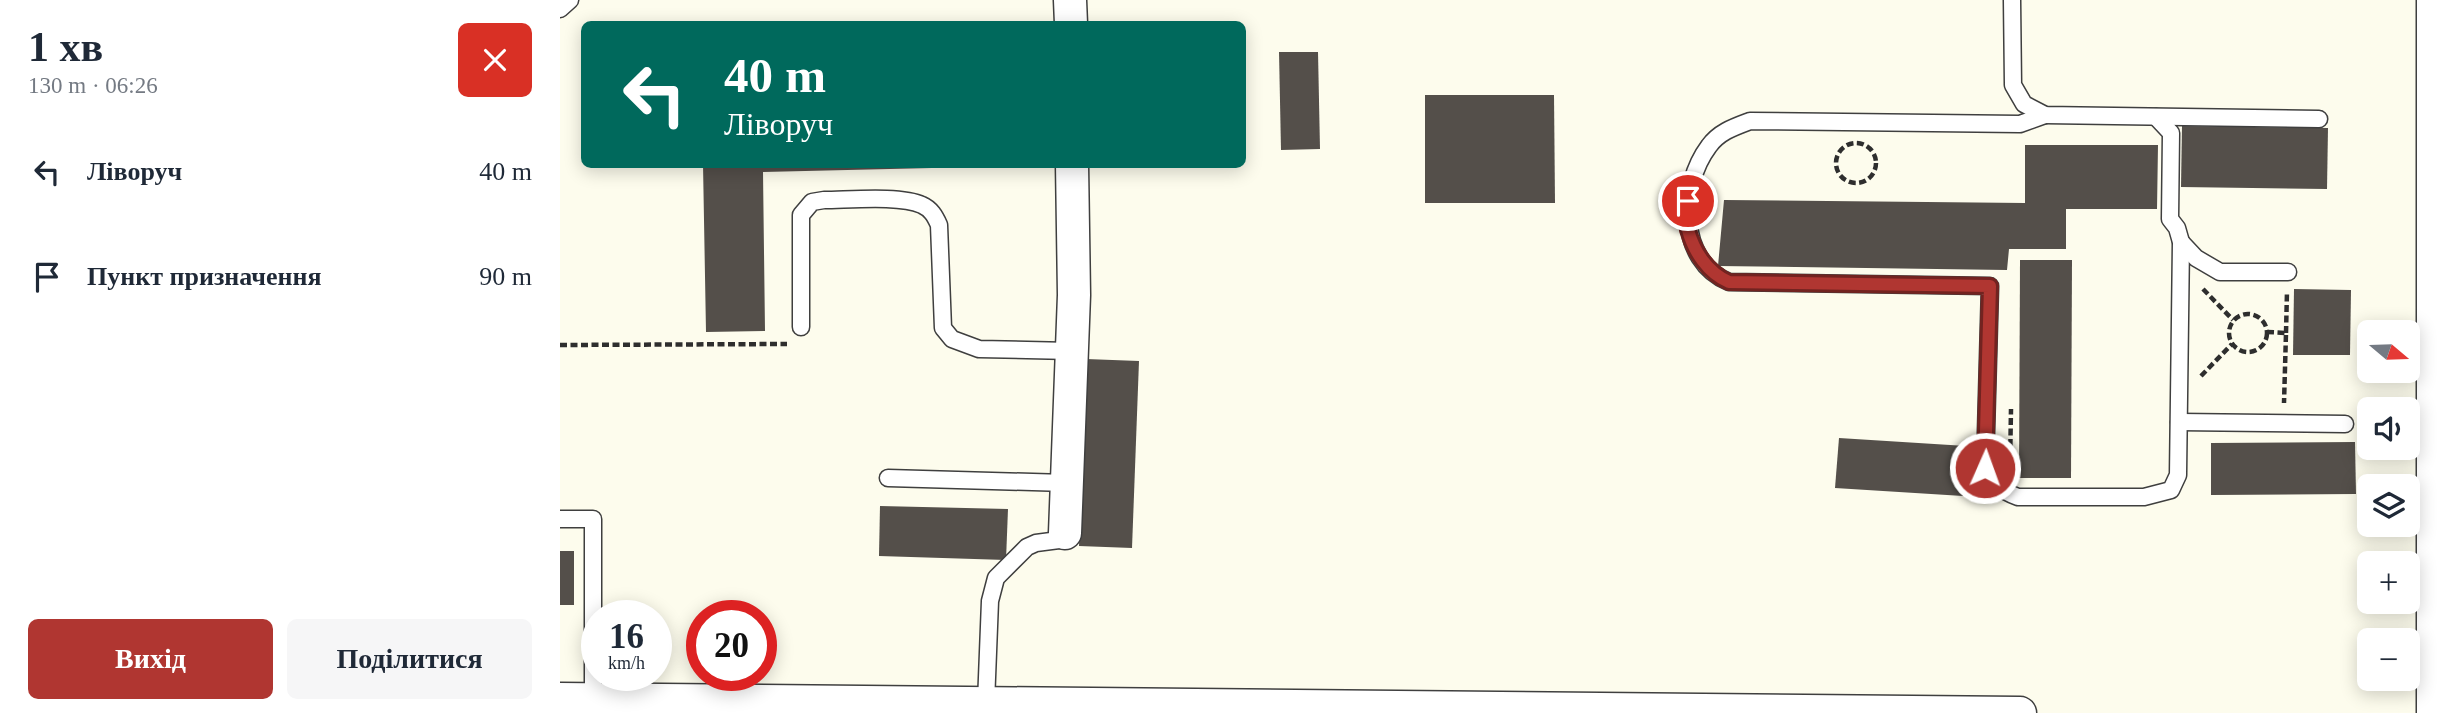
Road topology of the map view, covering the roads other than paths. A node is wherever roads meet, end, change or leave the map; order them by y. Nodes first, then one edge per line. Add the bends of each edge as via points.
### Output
1 (570, 0) edge
2 (1070, 0) edge
3 (2012, 0) edge
4 (2433, 0) edge
5 (560, 9) edge
6 (1071, 21) edge
7 (2045, 115) junction
8 (2157, 117) junction
9 (2319, 118) dead end
10 (1072, 168) edge
11 (2181, 242) junction
12 (2288, 272) road end
13 (801, 327) road end
14 (1072, 351) junction
15 (2179, 422) junction
16 (2346, 424) dead end
17 (888, 478) dead end
18 (1066, 483) junction
19 (560, 519) edge
20 (1065, 533) joint
21 (560, 699) edge
22 (593, 700) junction
23 (986, 704) junction
24 (862, 708) edge
25 (1573, 711) edge
26 (2020, 713) edge
27 (2433, 713) edge

1 - 5 lane
2 - 6 street
3 - 7 lane via 2013,85 2024,104
4 - 27 street
7 - 8 lane
7 - 15 lane via 2020,124 1750,121 1725,131 1709,147 1688,201 1688,228 1699,256 1716,276 1729,282 1990,286 1985,468 2003,492 2018,497 2144,497 2171,489 2178,475
8 - 9 lane
8 - 11 lane via 2171,133 2170,219
10 - 14 street
11 - 12 lane via 2196,258 2220,272
11 - 15 lane
13 - 14 lane via 801,215 812,202 824,200 907,200 923,205 939,225 943,328 951,339 979,349
14 - 18 street
15 - 16 lane
17 - 18 lane
18 - 20 street
19 - 22 lane via 593,519
20 - 23 lane via 1059,540 1027,547 996,578 990,601
21 - 22 street
22 - 24 street
23 - 24 street
23 - 25 street
25 - 26 street

